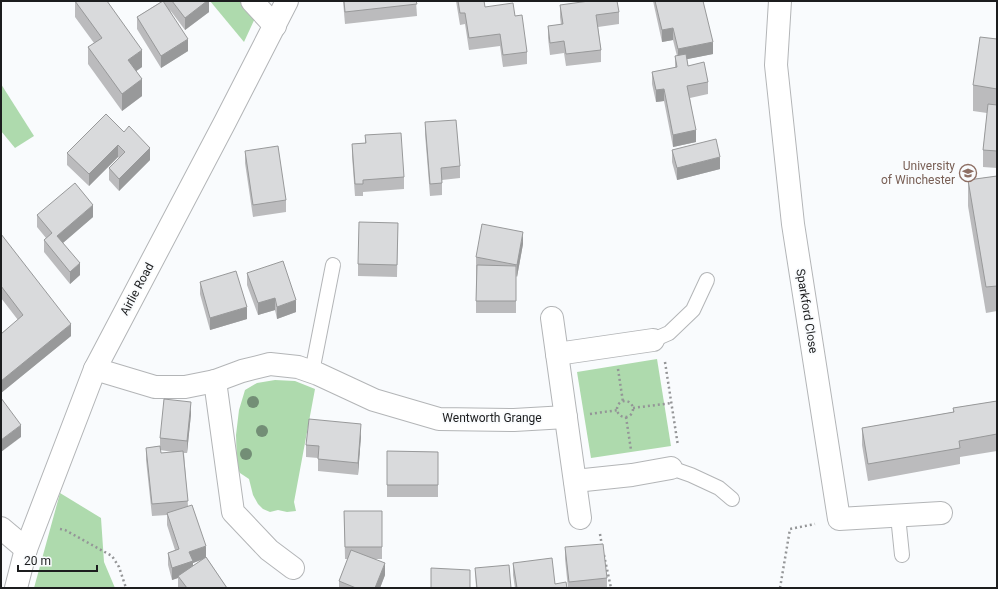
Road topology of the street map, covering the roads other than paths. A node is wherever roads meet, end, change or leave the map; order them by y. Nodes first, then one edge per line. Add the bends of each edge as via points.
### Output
1 (252, 1) edge
2 (286, 1) edge
3 (780, 1) edge
4 (275, 26) junction
5 (333, 265) dead end
6 (707, 280) dead end
7 (552, 318) dead end
8 (657, 338) joint
9 (557, 354) junction
10 (95, 369) junction
11 (312, 372) junction
12 (215, 381) junction
13 (566, 417) junction
14 (676, 470) joint
15 (575, 481) junction
16 (732, 499) dead end
17 (940, 513) dead end
18 (898, 516) junction
19 (580, 518) road end
20 (1, 528) edge
21 (26, 549) junction
22 (902, 555) dead end
23 (292, 568) dead end
24 (16, 588) edge

1 - 4 street
2 - 4 street, Airlie Road
3 - 18 street, Sparkford Close via 776,65 793,224 839,519
4 - 10 street, Airlie Road
5 - 11 lane
6 - 8 lane via 693,310 669,333
7 - 9 street
8 - 9 street
9 - 13 street
10 - 12 street, Wentworth Grange via 155,387 185,388
10 - 21 street, Airlie Road
11 - 12 street, Wentworth Grange via 298,367 270,364
11 - 13 street, Wentworth Grange via 374,400 439,419 514,420
12 - 23 street via 233,512 269,550
13 - 15 street
14 - 15 street
14 - 16 lane via 719,488
15 - 19 street
17 - 18 street
18 - 22 lane
20 - 21 street
21 - 24 street, Airlie Road

